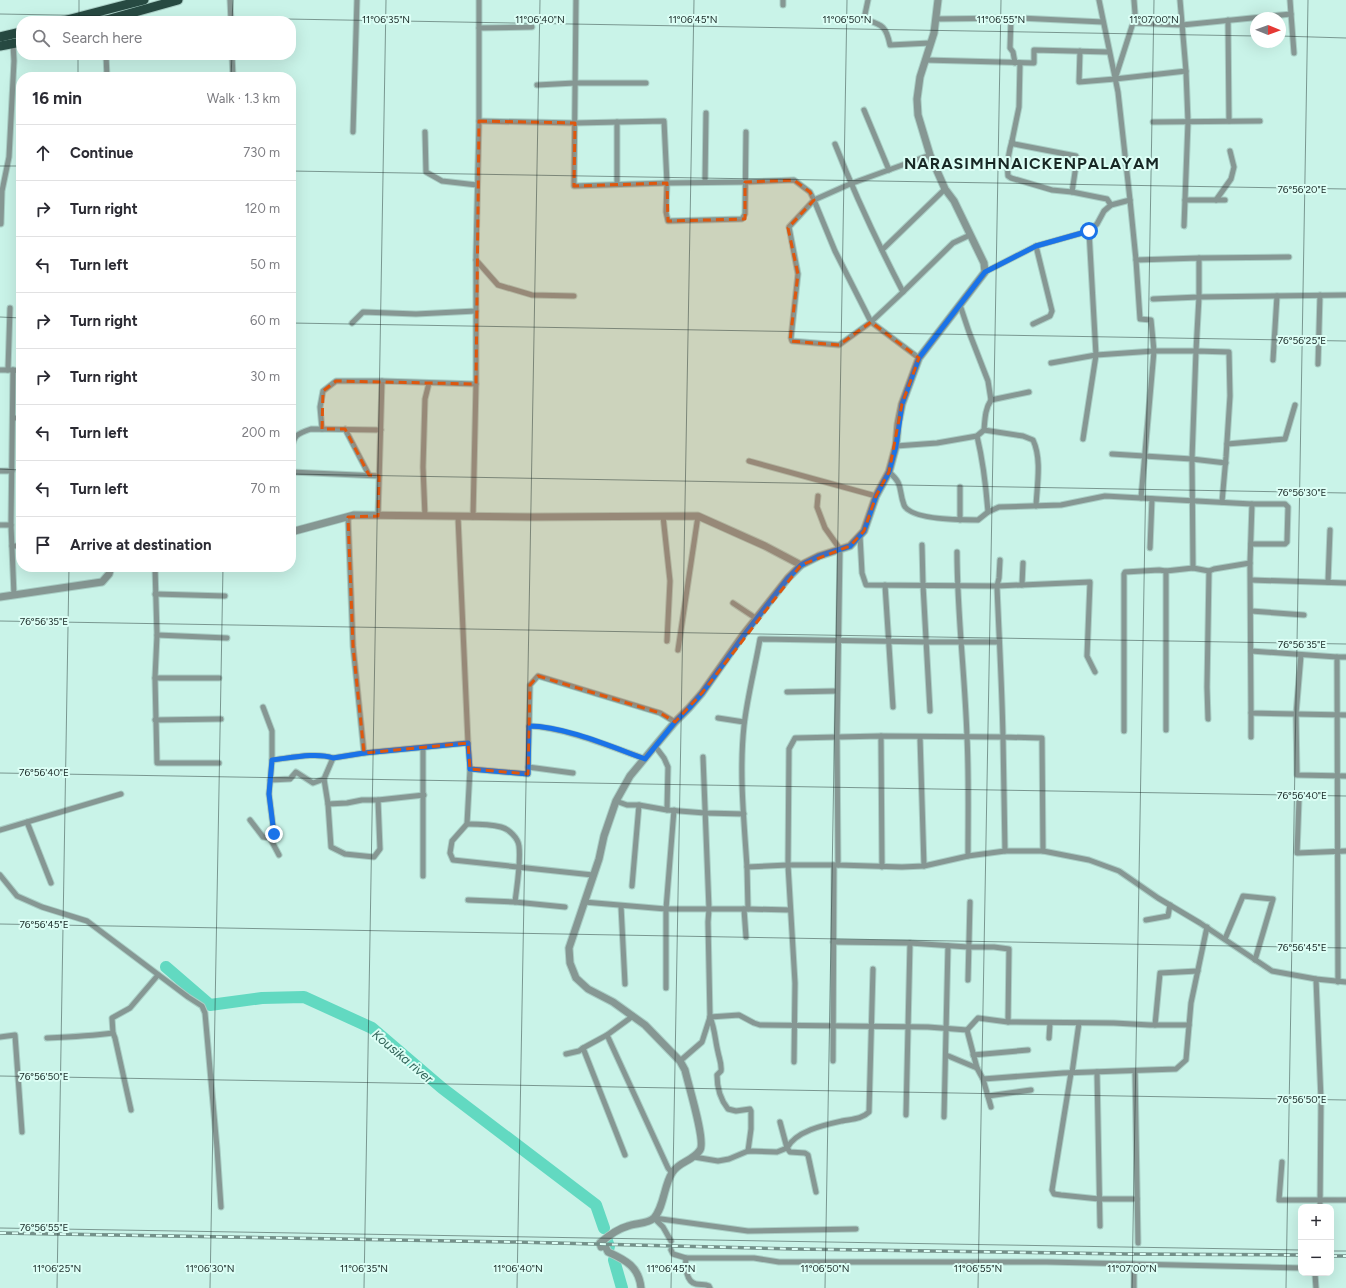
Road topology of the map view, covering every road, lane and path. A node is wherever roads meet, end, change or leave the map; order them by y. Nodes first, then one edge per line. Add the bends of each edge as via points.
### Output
1 (144, 0) edge
2 (178, 0) edge
3 (230, 0) edge
4 (357, 0) edge
5 (479, 0) edge
6 (576, 0) edge
7 (868, 0) edge
8 (938, 0) edge
9 (1099, 0) edge
10 (1134, 0) edge
11 (1180, 0) edge
12 (1290, 0) edge
13 (125, 2) edge
14 (1291, 14) junction
15 (79, 16) edge
16 (120, 16) edge
17 (231, 16) edge
18 (1011, 18) junction
19 (936, 19) junction
20 (1228, 20) junction
21 (1103, 22) junction
22 (1134, 23) junction
23 (1182, 25) junction
24 (532, 27) dead end
25 (479, 28) junction
26 (0, 37) edge
27 (15, 40) edge
28 (930, 43) junction
29 (0, 46) edge
30 (1080, 51) junction
31 (1109, 52) junction
32 (1294, 53) dead end
33 (106, 60) edge
34 (232, 60) edge
35 (925, 60) junction
36 (1018, 63) junction
37 (1186, 71) junction
38 (107, 72) edge
39 (233, 72) edge
40 (1115, 80) junction
41 (575, 83) junction
42 (646, 83) dead end
43 (537, 85) dead end
44 (864, 110) dead end
45 (706, 113) dead end
46 (479, 121) junction
47 (1229, 121) junction
48 (1260, 121) dead end
49 (617, 122) junction
50 (1153, 122) dead end
51 (1188, 122) junction
52 (575, 123) junction
53 (353, 132) dead end
54 (425, 132) dead end
55 (746, 132) dead end
56 (1012, 141) junction
57 (835, 144) dead end
58 (1230, 150) dead end
59 (930, 155) junction
60 (889, 170) junction
61 (667, 182) junction
62 (705, 182) junction
63 (744, 182) junction
64 (617, 184) junction
65 (850, 184) junction
66 (477, 185) junction
67 (945, 189) junction
68 (1072, 192) junction
69 (814, 200) junction
70 (1130, 200) junction
71 (1185, 200) junction
72 (1216, 200) junction
73 (1225, 200) dead end
74 (1111, 205) junction
75 (1, 224) edge
76 (1184, 226) dead end
77 (1089, 231) junction
78 (970, 235) junction
79 (1036, 246) junction
80 (882, 250) junction
81 (1289, 257) dead end
82 (1200, 258) junction
83 (476, 260) junction
84 (1136, 260) junction
85 (985, 272) junction
86 (903, 292) junction
87 (1320, 295) junction
88 (1346, 295) edge
89 (574, 296) dead end
90 (1277, 296) junction
91 (1199, 297) junction
92 (1153, 299) dead end
93 (960, 305) junction
94 (10, 308) dead end
95 (476, 311) junction
96 (871, 322) junction
97 (352, 323) dead end
98 (1032, 324) dead end
99 (1154, 351) junction
100 (1196, 351) junction
101 (1096, 355) junction
102 (919, 358) junction
103 (1274, 360) dead end
104 (1050, 363) dead end
105 (1318, 364) dead end
106 (0, 370) edge
107 (11, 370) junction
108 (16, 370) edge
109 (382, 381) junction
110 (429, 383) junction
111 (476, 384) junction
112 (1029, 392) dead end
113 (991, 400) junction
114 (1295, 405) dead end
115 (13, 418) joint
116 (322, 429) junction
117 (345, 429) junction
118 (381, 430) junction
119 (984, 430) junction
120 (296, 436) edge
121 (977, 436) junction
122 (1083, 439) dead end
123 (1227, 444) junction
124 (896, 446) junction
125 (1112, 454) dead end
126 (1145, 456) junction
127 (1192, 459) junction
128 (749, 461) dead end
129 (1226, 463) junction
130 (0, 471) edge
131 (12, 471) junction
132 (889, 472) junction
133 (296, 473) edge
134 (370, 475) junction
135 (379, 476) junction
136 (960, 487) dead end
137 (818, 496) dead end
138 (876, 496) junction
139 (1141, 498) junction
140 (1152, 499) junction
141 (1192, 501) junction
142 (1222, 502) junction
143 (1252, 504) junction
144 (1036, 506) junction
145 (988, 512) junction
146 (378, 516) junction
147 (425, 516) junction
148 (458, 516) junction
149 (663, 516) junction
150 (698, 516) junction
151 (348, 517) junction
152 (473, 517) junction
153 (960, 520) junction
154 (0, 525) edge
155 (11, 525) junction
156 (1330, 530) dead end
157 (296, 531) edge
158 (860, 536) junction
159 (1251, 544) junction
160 (922, 545) dead end
161 (12, 546) junction
162 (16, 546) edge
163 (1150, 548) dead end
164 (840, 549) junction
165 (957, 552) dead end
166 (1000, 560) dead end
167 (1023, 563) dead end
168 (1250, 563) junction
169 (801, 565) junction
170 (1193, 568) junction
171 (1166, 571) junction
172 (1209, 571) junction
173 (110, 572) edge
174 (155, 572) edge
175 (1251, 580) junction
176 (1328, 582) junction
177 (1346, 582) edge
178 (923, 585) junction
179 (1022, 585) junction
180 (886, 586) junction
181 (957, 586) junction
182 (997, 586) junction
183 (155, 594) junction
184 (14, 595) junction
185 (226, 596) dead end
186 (0, 597) edge
187 (733, 603) dead end
188 (1251, 611) junction
189 (1304, 615) dead end
190 (757, 619) junction
191 (157, 635) junction
192 (227, 638) dead end
193 (837, 640) junction
194 (667, 641) dead end
195 (888, 641) junction
196 (927, 642) junction
197 (960, 642) junction
198 (999, 642) junction
199 (678, 650) dead end
200 (1251, 652) junction
201 (1301, 655) junction
202 (1337, 657) junction
203 (1346, 657) edge
204 (1095, 672) dead end
205 (155, 678) junction
206 (219, 678) dead end
207 (787, 692) dead end
208 (837, 692) junction
209 (263, 707) dead end
210 (893, 707) dead end
211 (930, 711) dead end
212 (1251, 713) junction
213 (1296, 714) junction
214 (1337, 714) junction
215 (1346, 714) edge
216 (718, 718) dead end
217 (221, 719) dead end
218 (1208, 719) dead end
219 (155, 720) junction
220 (675, 722) junction
221 (744, 722) junction
222 (529, 726) junction
223 (1166, 730) dead end
224 (1124, 731) dead end
225 (837, 736) junction
226 (881, 736) junction
227 (920, 737) junction
228 (967, 737) junction
229 (1002, 737) junction
230 (1251, 737) dead end
231 (468, 743) junction
232 (655, 746) junction
233 (423, 748) junction
234 (364, 753) junction
235 (703, 757) dead end
236 (333, 758) junction
237 (645, 759) junction
238 (272, 760) junction
239 (219, 764) dead end
240 (528, 767) junction
241 (470, 769) junction
242 (573, 773) dead end
243 (1337, 776) junction
244 (1346, 776) edge
245 (324, 779) junction
246 (270, 780) junction
247 (121, 794) dead end
248 (424, 795) junction
249 (378, 800) junction
250 (1299, 800) dead end
251 (616, 801) junction
252 (328, 804) junction
253 (639, 805) junction
254 (667, 810) junction
255 (674, 810) junction
256 (705, 813) junction
257 (744, 814) junction
258 (250, 820) dead end
259 (26, 822) junction
260 (467, 824) junction
261 (0, 830) edge
262 (270, 838) junction
263 (1004, 851) junction
264 (1337, 851) junction
265 (1346, 851) edge
266 (1043, 852) junction
267 (279, 855) dead end
268 (968, 856) junction
269 (788, 865) junction
270 (836, 865) junction
271 (924, 866) junction
272 (518, 867) junction
273 (747, 867) junction
274 (882, 867) junction
275 (0, 875) edge
276 (593, 875) junction
277 (423, 876) dead end
278 (51, 882) dead end
279 (632, 886) dead end
280 (468, 900) dead end
281 (515, 902) junction
282 (584, 902) junction
283 (970, 902) dead end
284 (1170, 905) junction
285 (621, 906) junction
286 (565, 907) dead end
287 (666, 909) junction
288 (709, 909) junction
289 (746, 909) junction
290 (790, 910) junction
291 (1146, 920) dead end
292 (1207, 927) junction
293 (746, 937) dead end
294 (1225, 939) junction
295 (833, 942) junction
296 (910, 943) junction
297 (948, 946) junction
298 (968, 947) junction
299 (1255, 960) junction
300 (873, 969) dead end
301 (1198, 971) junction
302 (158, 975) junction
303 (1316, 979) junction
304 (968, 980) dead end
305 (1338, 982) junction
306 (1346, 982) edge
307 (625, 984) dead end
308 (666, 988) dead end
309 (633, 1016) junction
310 (710, 1017) junction
311 (1008, 1022) junction
312 (1050, 1023) junction
313 (1079, 1023) junction
314 (1189, 1024) junction
315 (1155, 1025) junction
316 (794, 1026) junction
317 (834, 1026) junction
318 (872, 1026) junction
319 (909, 1028) junction
320 (947, 1028) junction
321 (967, 1030) junction
322 (112, 1034) junction
323 (607, 1035) junction
324 (0, 1037) edge
325 (47, 1038) dead end
326 (1049, 1038) dead end
327 (583, 1048) junction
328 (1028, 1050) dead end
329 (566, 1054) dead end
330 (946, 1055) junction
331 (973, 1055) junction
332 (680, 1061) junction
333 (833, 1061) dead end
334 (794, 1062) dead end
335 (977, 1068) junction
336 (1135, 1071) junction
337 (1097, 1072) junction
338 (1072, 1073) junction
339 (983, 1079) junction
340 (1031, 1090) dead end
341 (988, 1096) junction
342 (991, 1107) dead end
343 (131, 1110) dead end
344 (906, 1114) dead end
345 (944, 1117) dead end
346 (780, 1122) dead end
347 (22, 1132) dead end
348 (787, 1148) junction
349 (748, 1151) junction
350 (625, 1155) dead end
351 (694, 1157) junction
352 (1282, 1162) dead end
353 (672, 1173) junction
354 (816, 1192) dead end
355 (1099, 1199) junction
356 (1137, 1199) junction
357 (1320, 1200) junction
358 (1346, 1200) edge
359 (1320, 1204) edge
360 (220, 1207) dead end
361 (652, 1219) junction
362 (1100, 1226) dead end
363 (856, 1229) dead end
364 (671, 1241) dead end
365 (1138, 1243) dead end
366 (671, 1250) dead end
367 (686, 1258) junction
368 (1134, 1264) junction
369 (1298, 1268) edge
370 (1315, 1276) edge
371 (641, 1288) edge
372 (710, 1288) edge
373 (1134, 1288) edge
374 (1316, 1288) edge

1 - 13 highway
2 - 16 highway
3 - 17 street
4 - 53 street
5 - 25 street
6 - 41 street
7 - 28 street via 864,19 881,24 888,34 890,45
8 - 19 street
9 - 21 street
10 - 22 street
11 - 23 street
12 - 14 street
13 - 15 highway
14 - 20 street
14 - 32 street
18 - 19 street
18 - 21 street
18 - 36 street via 1010,48
19 - 28 street
20 - 23 street
20 - 47 street
21 - 31 street
22 - 23 street
22 - 40 street
23 - 37 street
24 - 25 street
25 - 46 street
26 - 27 highway
27 - 29 highway
27 - 75 street via 9,157 2,191
28 - 35 street
30 - 31 street
30 - 36 street via 1034,50 1034,63
30 - 40 street via 1079,82
31 - 40 street
33 - 38 street
34 - 39 street
35 - 36 street
35 - 59 street via 917,99 918,116
36 - 56 street via 1019,107
37 - 40 street
37 - 51 street
40 - 70 street
41 - 42 street
41 - 43 street
41 - 52 street
44 - 60 street
45 - 62 street
46 - 52 street
46 - 66 street
47 - 48 street
47 - 51 street
49 - 52 street
49 - 61 street via 664,121
49 - 64 street
50 - 51 street
51 - 71 street
52 - 64 street via 574,186
54 - 66 street via 426,172 442,181
55 - 63 street
56 - 68 street via 1008,176 1052,190
56 - 68 street via 1014,144 1076,156
57 - 65 street
58 - 72 street via 1234,167 1231,180
59 - 60 street
59 - 67 street
60 - 65 street
61 - 62 street
61 - 63 street via 668,220 742,219
61 - 64 street
62 - 63 street
63 - 69 street via 794,180 810,192
65 - 69 street
65 - 80 street
66 - 83 street
67 - 78 street via 954,201
67 - 80 street
68 - 74 street via 1107,199
69 - 96 street via 835,251
69 - 96 street via 789,227 798,274 792,341 840,345
70 - 74 street
70 - 84 street
71 - 72 street
71 - 76 street
72 - 73 street
74 - 77 street
77 - 79 street
77 - 101 street
78 - 85 street via 984,263
78 - 86 street via 953,243
79 - 85 street
79 - 98 street via 1052,311 1050,316
80 - 86 street
81 - 82 street
82 - 84 street
82 - 91 street
83 - 89 street via 498,285 532,295
83 - 95 street
84 - 99 street via 1140,320 1151,320
85 - 93 street
86 - 96 street
87 - 88 street
87 - 90 street
87 - 105 street
90 - 91 street
90 - 103 street
91 - 92 street
91 - 100 street
93 - 102 street
93 - 113 street via 988,381
94 - 107 street
95 - 97 street via 416,314 363,312
95 - 111 street
96 - 102 street
99 - 100 street
99 - 101 street
99 - 126 street
100 - 123 street via 1230,352
100 - 127 street
101 - 104 street
101 - 122 street
102 - 124 street via 902,404
106 - 107 street
107 - 108 street
107 - 115 street
109 - 110 street
109 - 116 street via 336,381 323,391 320,407
109 - 118 street
110 - 111 street
110 - 147 street via 425,399
111 - 152 street
112 - 113 street
113 - 119 street via 985,414
114 - 123 street via 1285,439
115 - 131 street
116 - 117 street
116 - 120 street via 311,429
117 - 118 street
117 - 134 street
118 - 135 street
119 - 121 street
119 - 144 street via 1034,440 1038,453
121 - 124 street via 937,443
121 - 145 street
123 - 129 street
124 - 132 street
125 - 126 street
126 - 127 street
126 - 139 street
127 - 129 street
127 - 141 street
128 - 138 street
129 - 142 street
130 - 131 street
131 - 155 street
132 - 138 street
132 - 153 street via 900,483 904,506 908,509 943,519
133 - 134 street
134 - 135 street
135 - 146 street
136 - 153 street
137 - 164 street via 817,507 825,528
138 - 158 street
139 - 140 street
139 - 144 street via 1105,496 1061,505
140 - 141 street
140 - 163 street
141 - 142 street
141 - 170 street
142 - 143 street
143 - 159 street
143 - 159 street via 1285,504 1288,507 1288,528 1285,544
144 - 145 street via 1000,507
145 - 153 street via 978,520
146 - 147 street
146 - 151 street
147 - 148 street
148 - 152 street
148 - 231 street
149 - 150 street
149 - 152 street
149 - 194 street via 670,581
150 - 169 street
150 - 199 street
151 - 157 street
151 - 234 street via 353,646
154 - 155 street
155 - 161 street
156 - 176 street
158 - 164 street via 850,546
158 - 180 street via 862,573 866,585
159 - 168 street
160 - 178 street
161 - 162 street
161 - 184 street
164 - 169 street
164 - 193 street
165 - 181 street
166 - 182 street
167 - 179 street
168 - 172 street
168 - 175 street
169 - 190 street
170 - 171 street
170 - 172 street
171 - 223 street
171 - 224 street via 1124,574
172 - 218 street
173 - 184 street via 102,582
174 - 183 street
175 - 176 street
175 - 188 street
176 - 177 street
178 - 180 street
178 - 181 street
178 - 196 street
179 - 182 street
179 - 204 street via 1090,582 1087,656
180 - 195 street
181 - 182 street
181 - 197 street
182 - 198 street
183 - 185 street
183 - 191 street
184 - 186 street
187 - 190 street
188 - 189 street
188 - 200 street
190 - 220 street via 702,693
191 - 192 street
191 - 205 street
193 - 195 street
193 - 208 street
193 - 221 street via 760,639
195 - 196 street
195 - 210 street
196 - 197 street
196 - 211 street
197 - 198 street
197 - 228 street
198 - 229 street
200 - 201 street
200 - 212 street
201 - 202 street
201 - 213 street
202 - 203 street
202 - 214 street
205 - 206 street
205 - 219 street
207 - 208 street
208 - 225 street
209 - 238 street via 272,731
212 - 213 street
212 - 230 street
213 - 214 street
213 - 243 street via 1297,775
214 - 215 street
214 - 243 street
216 - 221 street
217 - 219 street
219 - 239 street via 157,763
220 - 222 street via 660,713 538,676 530,685
220 - 232 street
221 - 257 street
222 - 237 street via 574,734
222 - 240 street
225 - 226 street
225 - 269 street via 795,738 789,748
225 - 270 street
226 - 227 street
226 - 274 street
227 - 228 street
227 - 271 street
228 - 229 street
228 - 268 street
229 - 263 street
229 - 266 street via 1042,738
231 - 233 street
231 - 241 street
232 - 237 street
232 - 254 street via 668,767
233 - 234 street
233 - 248 street
234 - 236 street
235 - 256 street
236 - 238 street via 306,756
236 - 245 street
237 - 251 street via 630,776
238 - 246 street
240 - 241 street via 528,774
240 - 242 street
241 - 260 street
243 - 244 street
243 - 264 street
245 - 246 street via 313,783 296,772 290,780
245 - 252 street
246 - 262 street via 269,794 274,834
247 - 259 street
248 - 249 street
248 - 277 street
249 - 252 street
249 - 252 street via 380,849 374,857 345,854 331,848
250 - 264 street via 1297,853
251 - 253 street via 627,805
251 - 276 street
253 - 254 street
253 - 279 street
254 - 255 street
255 - 256 street
255 - 287 street
256 - 257 street
256 - 288 street
257 - 273 street
258 - 262 street via 263,837
259 - 261 street
259 - 278 street
260 - 272 street via 502,827 510,832 519,846
260 - 272 street via 452,841 450,853 453,860
262 - 267 street
263 - 266 street
263 - 268 street
264 - 265 street
264 - 305 street
266 - 284 street via 1089,860 1119,871
268 - 271 street
269 - 270 street
269 - 273 street
269 - 290 street
270 - 274 street
270 - 295 street
271 - 274 street
272 - 276 street
272 - 281 street
273 - 289 street
275 - 302 street via 17,896 87,921
276 - 282 street
280 - 281 street
281 - 286 street
282 - 285 street
282 - 309 street via 569,948 570,964 576,978 588,989
283 - 298 street
284 - 291 street via 1168,916
284 - 292 street
285 - 287 street
285 - 307 street
287 - 288 street
287 - 308 street
288 - 289 street
288 - 310 street
289 - 290 street
289 - 293 street
290 - 316 street via 795,984
292 - 294 street
292 - 301 street
294 - 299 street
294 - 299 street via 1243,896 1273,899
295 - 296 street
295 - 317 street
296 - 297 street
296 - 319 street
297 - 298 street
297 - 320 street
298 - 304 street
298 - 311 street via 1009,949
299 - 303 street via 1272,971
300 - 318 street
301 - 314 street
301 - 315 street via 1160,974
302 - 322 street via 130,1008 112,1018
302 - 360 street via 202,1006 205,1013
303 - 305 street
303 - 357 street via 1321,1100
305 - 306 street
309 - 323 street
309 - 332 street
310 - 316 street via 739,1015 760,1025
310 - 332 street via 702,1042
310 - 349 street via 721,1066 721,1071 717,1075 721,1097 728,1109 736,1111 750,1108 752,1111
311 - 312 street
311 - 321 street via 978,1018
312 - 313 street
312 - 326 street
313 - 315 street
313 - 338 street
314 - 315 street
314 - 336 street via 1186,1060 1176,1069
316 - 317 street
316 - 334 street
317 - 318 street
317 - 333 street
318 - 319 street
318 - 348 street via 869,1112 864,1117 831,1123 806,1132 791,1142
319 - 320 street
319 - 344 street
320 - 321 street
320 - 330 street
321 - 331 street
322 - 325 street
322 - 343 street
323 - 327 street
323 - 353 street
324 - 347 street via 15,1035
327 - 329 street
327 - 350 street
328 - 331 street
330 - 335 street
330 - 345 street
331 - 335 street
332 - 351 street via 685,1070 702,1137 702,1148
335 - 339 street
336 - 337 street
336 - 356 street
337 - 338 street
337 - 355 street
338 - 339 street
338 - 355 street via 1052,1190 1054,1194
339 - 341 street
340 - 341 street
341 - 342 street
346 - 348 street
348 - 349 street via 776,1152
348 - 354 street via 790,1152 808,1155
349 - 351 street via 718,1161
351 - 353 street via 679,1165
352 - 357 street via 1279,1200
353 - 361 street via 658,1211
355 - 356 street
355 - 362 street
356 - 365 street
357 - 358 street
357 - 359 street
361 - 363 street via 748,1231
361 - 364 street via 663,1227
361 - 371 street via 627,1226 600,1243 608,1252 623,1258 635,1268
366 - 367 street via 673,1254
367 - 368 street via 754,1258 779,1262
367 - 372 street via 685,1265 690,1281
368 - 369 street
368 - 373 street
370 - 374 street

